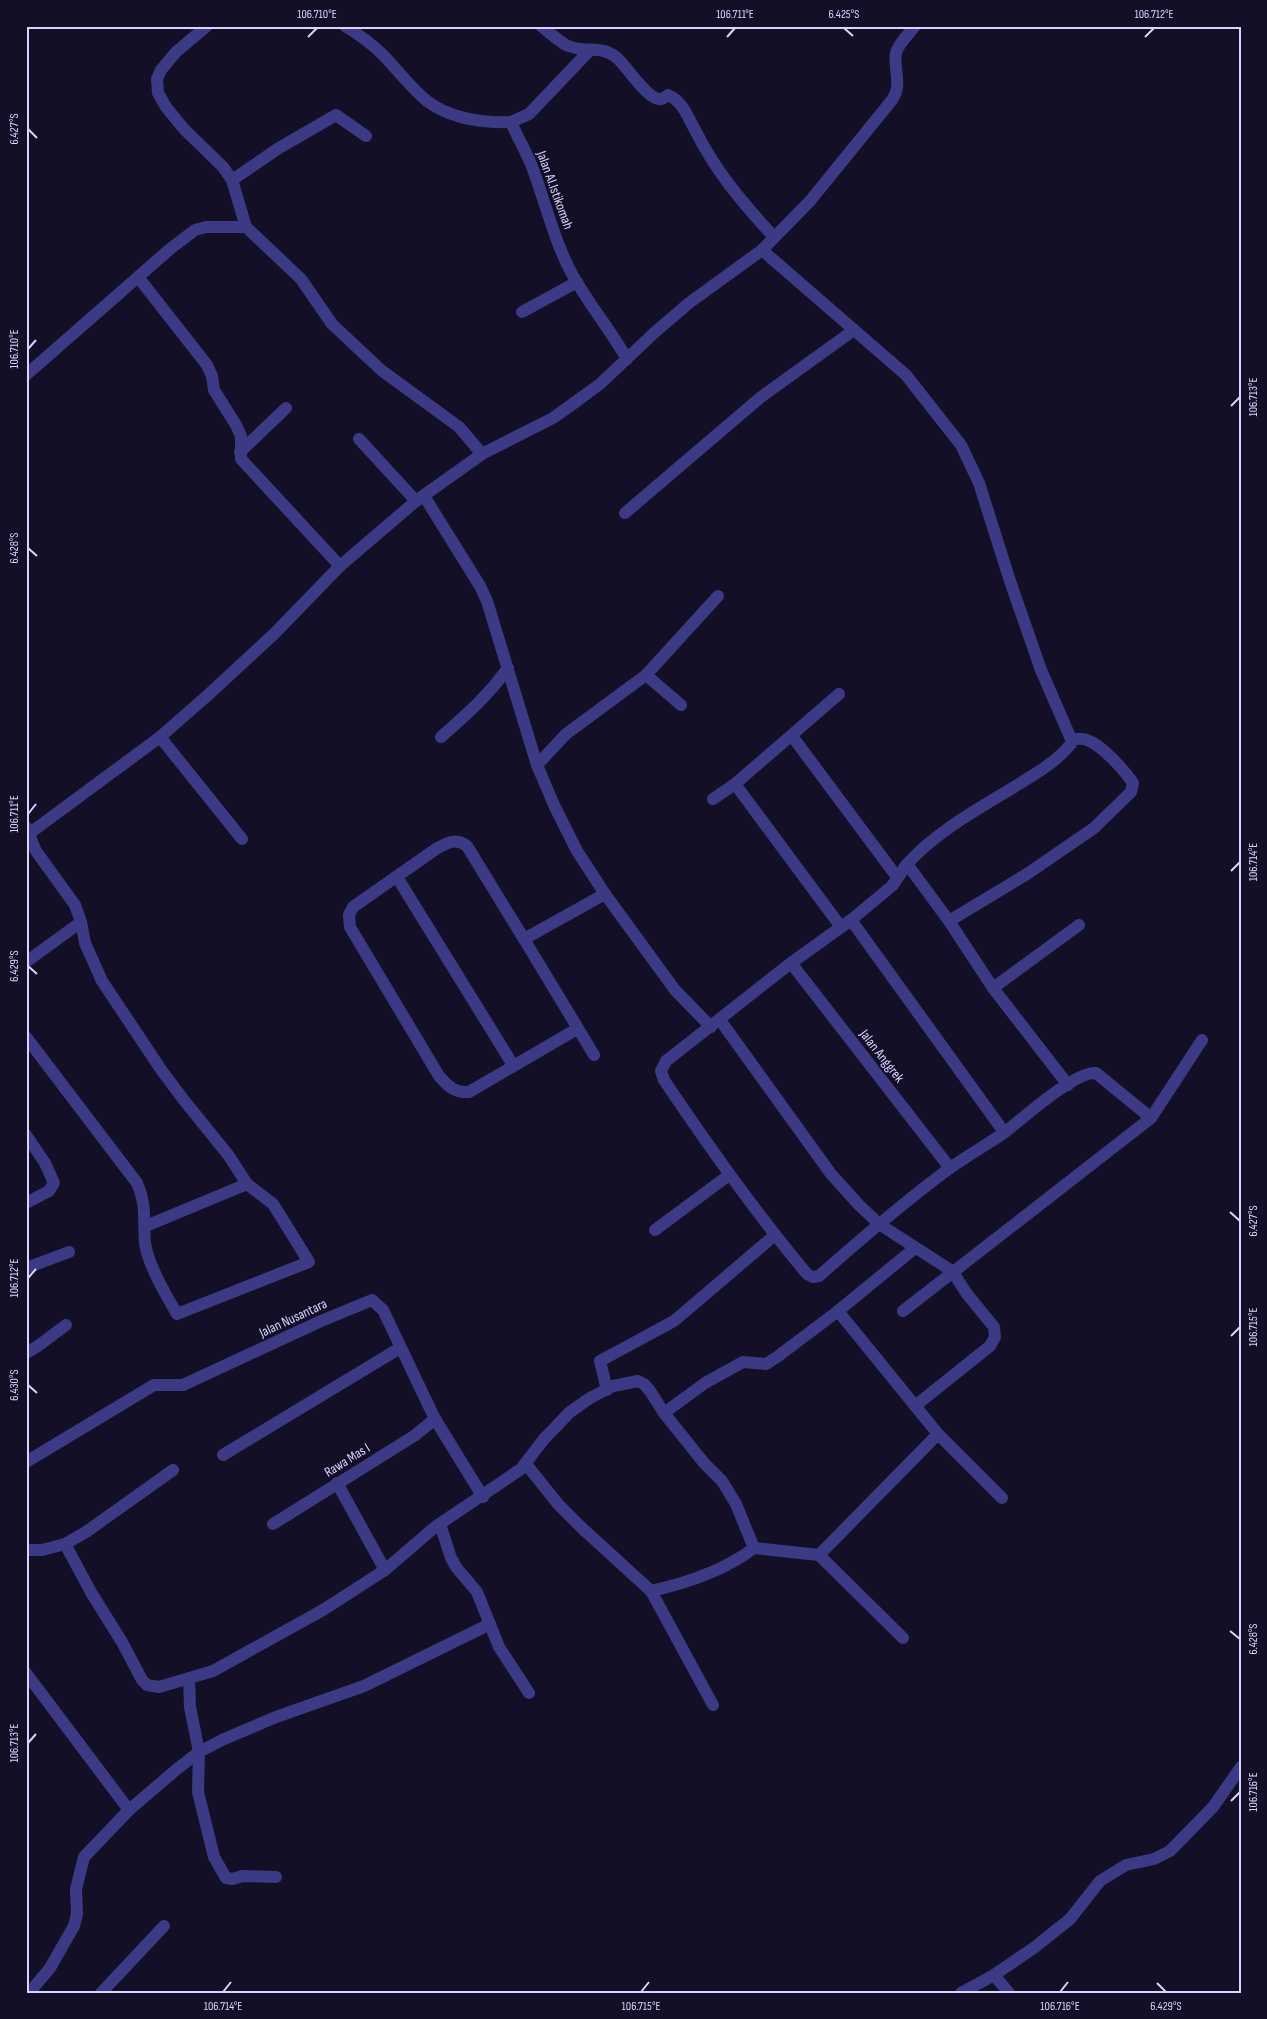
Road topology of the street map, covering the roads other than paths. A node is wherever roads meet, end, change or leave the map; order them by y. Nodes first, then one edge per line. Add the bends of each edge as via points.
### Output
1 (206, 26) edge
2 (345, 26) edge
3 (541, 26) edge
4 (915, 26) edge
5 (589, 51) junction
6 (511, 122) junction
7 (366, 136) dead end
8 (232, 180) junction
9 (246, 227) junction
10 (774, 237) junction
11 (762, 250) junction
12 (138, 277) junction
13 (577, 282) junction
14 (522, 312) dead end
15 (854, 330) junction
16 (627, 358) junction
17 (29, 367) edge
18 (286, 408) dead end
19 (359, 439) dead end
20 (240, 452) junction
21 (482, 454) junction
22 (420, 499) junction
23 (625, 513) dead end
24 (340, 566) junction
25 (718, 596) dead end
26 (508, 668) junction
27 (646, 675) junction
28 (839, 694) dead end
29 (681, 704) dead end
30 (792, 736) junction
31 (160, 737) junction
32 (441, 737) dead end
33 (1071, 739) junction
34 (537, 765) junction
35 (735, 784) junction
36 (713, 799) dead end
37 (27, 832) edge
38 (242, 839) dead end
39 (907, 864) junction
40 (397, 877) junction
41 (897, 877) junction
42 (605, 894) junction
43 (949, 921) junction
44 (81, 922) junction
45 (846, 924) junction
46 (1079, 925) dead end
47 (524, 939) junction
48 (26, 962) edge
49 (791, 964) junction
50 (993, 988) junction
51 (715, 1023) junction
52 (577, 1029) junction
53 (26, 1037) edge
54 (1202, 1040) dead end
55 (594, 1055) dead end
56 (513, 1065) junction
57 (1068, 1085) junction
58 (1151, 1118) junction
59 (1004, 1132) junction
60 (26, 1135) edge
61 (950, 1168) junction
62 (729, 1175) junction
63 (247, 1184) junction
64 (26, 1203) edge
65 (879, 1224) junction
66 (146, 1226) junction
67 (655, 1230) dead end
68 (775, 1235) junction
69 (915, 1248) junction
70 (69, 1252) dead end
71 (26, 1268) edge
72 (952, 1271) junction
73 (838, 1311) junction
74 (903, 1311) dead end
75 (66, 1324) dead end
76 (400, 1348) junction
77 (26, 1353) edge
78 (608, 1390) junction
79 (915, 1406) junction
80 (664, 1413) junction
81 (435, 1419) junction
82 (938, 1434) junction
83 (223, 1455) dead end
84 (26, 1462) edge
85 (526, 1464) junction
86 (173, 1470) dead end
87 (337, 1484) junction
88 (483, 1496) junction
89 (1002, 1498) dead end
90 (273, 1524) dead end
91 (440, 1524) junction
92 (65, 1544) junction
93 (754, 1548) junction
94 (26, 1550) edge
95 (819, 1555) junction
96 (385, 1570) junction
97 (651, 1591) junction
98 (490, 1624) junction
99 (903, 1638) dead end
100 (26, 1672) edge
101 (189, 1679) junction
102 (529, 1693) dead end
103 (713, 1705) dead end
104 (199, 1752) junction
105 (1241, 1767) edge
106 (129, 1810) junction
107 (276, 1877) dead end
108 (164, 1926) dead end
109 (994, 1975) junction
110 (29, 1993) edge
111 (101, 1993) edge
112 (961, 1993) edge
113 (1009, 1993) edge

1 - 8 street via 161,70 158,93 184,129 213,156
2 - 6 street via 381,52 428,101 461,118
3 - 5 street via 567,46
4 - 10 street via 896,52 896,95 810,201
5 - 6 street via 529,114
5 - 10 street via 601,49 610,52 654,98 668,95 675,98 685,110 718,172
6 - 13 street, Jalan Al.Istikomah via 530,163 560,248
7 - 8 street via 336,115
8 - 9 street
9 - 12 street via 195,230
9 - 21 street via 301,279 341,333 387,374 459,427
10 - 11 street
11 - 15 street
11 - 16 street via 689,303
12 - 17 street
12 - 20 street via 207,365 214,390 241,436
13 - 14 street
13 - 16 street, Jalan Al.Istikomah
15 - 23 street via 761,397
15 - 33 street via 906,375 961,445 985,500 1041,670
16 - 21 street via 600,384 553,418
18 - 20 street
19 - 22 street
20 - 24 street via 246,466
21 - 22 street
22 - 24 street
22 - 26 street via 488,601
24 - 31 street via 274,634
25 - 27 street
26 - 32 street via 480,703
26 - 34 street
27 - 29 street
27 - 34 street via 566,734
28 - 30 street
30 - 35 street
30 - 41 street
31 - 37 street
31 - 38 street
33 - 39 street via 1071,744 1053,762 953,824 918,851
33 - 43 street via 1086,739 1099,747 1127,774 1133,783 1131,792 1094,828 1027,874
34 - 42 street via 577,851
35 - 36 street
35 - 45 street
37 - 44 street via 36,851 75,905
39 - 41 street
39 - 43 street
40 - 47 street via 448,842 461,842 468,846
40 - 56 street
40 - 56 street via 353,907 349,915 350,928 439,1076 458,1093 469,1092
41 - 45 street via 892,886
42 - 47 street
42 - 51 street via 675,990
43 - 50 street
44 - 48 street
44 - 63 street via 85,943 102,981 178,1092
45 - 49 street
45 - 59 street
46 - 50 street
47 - 52 street
49 - 51 street
49 - 61 street, Jalan Anggrek
50 - 57 street
51 - 62 street via 666,1061 662,1071 664,1080
51 - 65 street via 831,1174
52 - 55 street
52 - 56 street
53 - 66 street via 137,1182 143,1197
54 - 58 street
57 - 58 street via 1091,1073 1096,1074
57 - 59 street
58 - 72 street
59 - 61 street
60 - 64 street via 54,1183 50,1191
61 - 65 street
62 - 67 street
62 - 68 street
63 - 66 street
63 - 66 street via 273,1204 310,1262 177,1314 145,1245
65 - 68 street via 820,1276 813,1277
65 - 69 street
68 - 78 street via 674,1321 600,1360
69 - 72 street
69 - 73 street
70 - 71 street
72 - 74 street
72 - 79 street via 994,1327 995,1337 990,1346
73 - 79 street
73 - 80 street via 766,1364 744,1362
75 - 77 street
76 - 81 street, Jalan Nusantara
76 - 83 street
76 - 84 street, Jalan Nusantara via 383,1310 372,1300 183,1385 154,1385
78 - 80 street via 638,1380 650,1391
78 - 85 street via 570,1412
79 - 82 street
80 - 93 street via 722,1481 736,1504
81 - 87 street, Rawa Mas I via 414,1436
81 - 88 street, Jalan Nusantara
82 - 89 street
82 - 95 street
85 - 88 street
85 - 97 street via 558,1504
86 - 92 street
87 - 90 street, Rawa Mas I
87 - 96 street
88 - 91 street
91 - 96 street
91 - 98 street via 451,1558 478,1592
92 - 94 street
92 - 101 street via 142,1680 147,1685 158,1687
93 - 95 street
93 - 97 street via 728,1566 678,1585
95 - 99 street
96 - 101 street via 283,1633 213,1671
97 - 103 street
98 - 102 street via 502,1654
98 - 104 street via 364,1686 276,1717
100 - 106 street
101 - 104 street via 190,1707
104 - 106 street
104 - 107 street via 198,1792 221,1873 233,1879 242,1876
105 - 109 street via 1212,1807 1170,1851 1154,1859 1126,1865 1100,1881 1070,1919
106 - 110 street via 84,1857 76,1889 74,1926 50,1968
108 - 111 street
109 - 112 street
109 - 113 street

